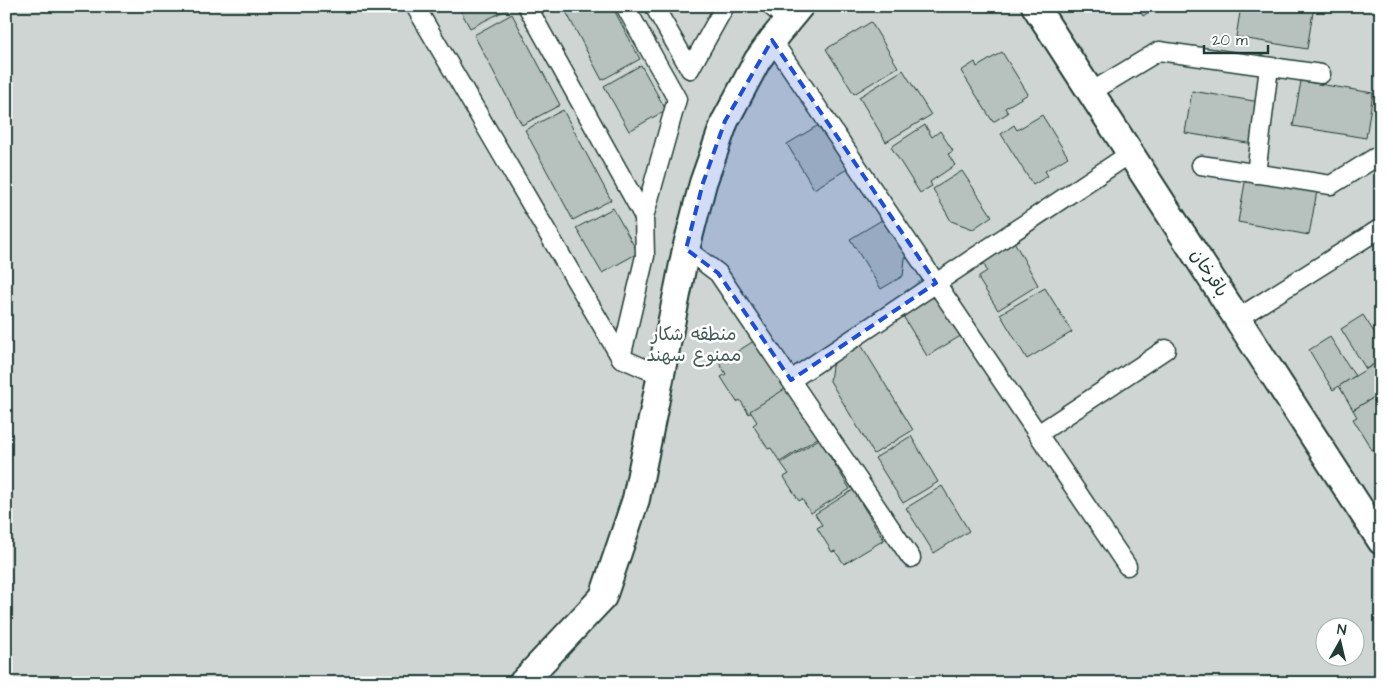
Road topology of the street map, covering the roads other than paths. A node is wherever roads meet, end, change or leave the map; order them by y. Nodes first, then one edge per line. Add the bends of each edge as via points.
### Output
1 (415, 6) edge
2 (528, 6) edge
3 (625, 6) edge
4 (654, 6) edge
5 (725, 6) edge
6 (1035, 6) edge
7 (783, 18) edge
8 (1269, 67) junction
9 (1321, 74) dead end
10 (1091, 92) junction
11 (1130, 153) junction
12 (1381, 154) edge
13 (1201, 165) dead end
14 (1256, 174) junction
15 (644, 217) junction
16 (1381, 228) edge
17 (686, 249) junction
18 (936, 283) junction
19 (1238, 318) junction
20 (1166, 349) dead end
21 (621, 358) junction
22 (662, 376) junction
23 (790, 380) junction
24 (1038, 434) junction
25 (1381, 541) edge
26 (911, 558) dead end
27 (1127, 566) dead end
28 (522, 683) edge

1 - 21 street
2 - 15 street
3 - 15 street via 677,99
4 - 5 street via 690,69
6 - 10 street, باقرخان
7 - 17 street via 725,121 703,183
7 - 18 street
8 - 9 street
8 - 10 street via 1159,52
8 - 14 street
10 - 11 street, باقرخان
11 - 18 street
11 - 19 street, باقرخان
12 - 14 street via 1331,185
13 - 14 street
15 - 21 street via 645,256
16 - 19 street
17 - 22 street
17 - 23 street via 718,273
18 - 23 street
18 - 24 street
19 - 25 street, باقرخان
20 - 24 street
21 - 22 street
22 - 28 street via 636,499 603,596
23 - 26 street
24 - 27 street

